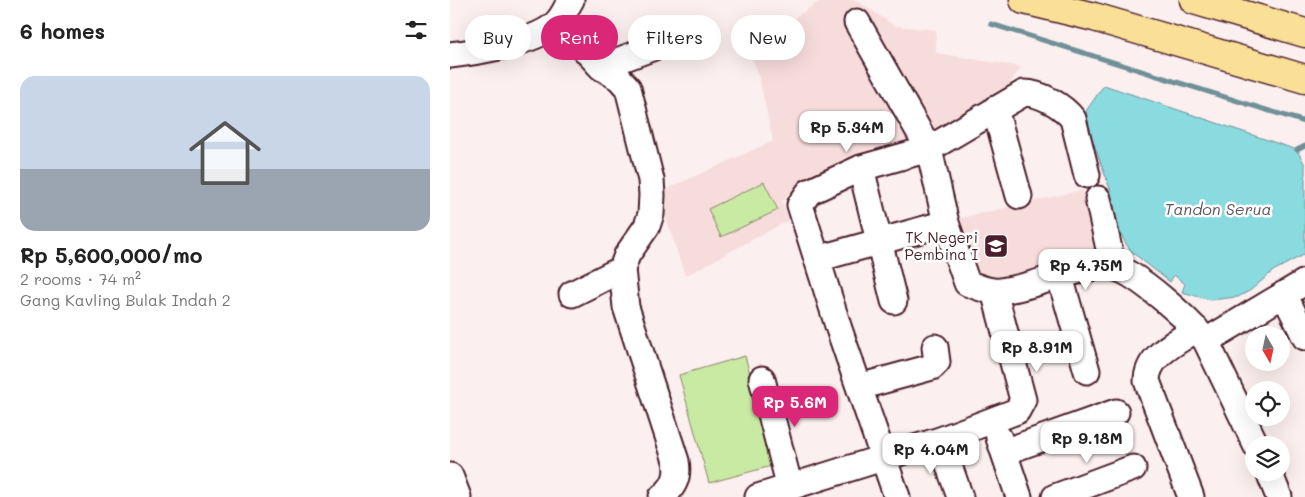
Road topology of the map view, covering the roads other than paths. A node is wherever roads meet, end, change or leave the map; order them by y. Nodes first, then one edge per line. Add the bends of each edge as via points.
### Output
1 (1024, 0) edge
2 (1194, 0) edge
3 (565, 10) edge
4 (857, 22) dead end
5 (1305, 33) edge
6 (450, 55) edge
7 (628, 57) edge
8 (601, 67) junction
9 (1305, 79) edge
10 (995, 109) junction
11 (929, 149) junction
12 (861, 168) junction
13 (1087, 175) dead end
14 (1019, 196) dead end
15 (1098, 199) dead end
16 (946, 223) junction
17 (880, 242) junction
18 (817, 260) junction
19 (1113, 267) junction
20 (622, 269) junction
21 (1060, 277) junction
22 (1295, 288) edge
23 (994, 291) junction
24 (572, 294) dead end
25 (894, 301) dead end
26 (1305, 337) edge
27 (1204, 339) junction
28 (935, 347) dead end
29 (1088, 371) dead end
30 (762, 379) dead end
31 (859, 387) junction
32 (1116, 412) dead end
33 (993, 420) junction
34 (1252, 436) edge
35 (940, 440) junction
36 (1004, 452) junction
37 (884, 459) junction
38 (1133, 468) dead end
39 (450, 476) edge
40 (1272, 481) edge
41 (804, 489) edge
42 (458, 497) edge
43 (662, 497) edge
44 (758, 497) edge
45 (897, 497) edge
46 (960, 497) edge
47 (1019, 497) edge
48 (1055, 497) edge
49 (1190, 497) edge
50 (1279, 497) edge

1 - 9 highway via 1094,17
2 - 5 highway
3 - 6 street via 523,40 488,51
3 - 8 street
4 - 11 street
7 - 8 street
8 - 20 street via 628,88 651,180 651,214
10 - 11 street
10 - 13 street via 1024,93 1062,107 1073,119
10 - 14 street
11 - 12 street
11 - 16 street
12 - 17 street
12 - 18 street via 809,192 800,205
15 - 19 street
16 - 17 street
16 - 23 street via 967,283
17 - 18 street
17 - 25 street
18 - 31 street
19 - 21 street via 1098,267
19 - 27 street via 1171,296
20 - 24 street
20 - 43 street via 626,306 676,461 677,478
21 - 23 street
21 - 29 street
22 - 26 street
22 - 27 street
23 - 33 street via 1023,400 1017,411
27 - 34 street
27 - 49 street via 1158,355 1147,371 1147,381
28 - 31 street via 937,362 932,367
30 - 41 street
31 - 37 street
32 - 36 street
33 - 35 street
33 - 36 street
35 - 37 street
35 - 46 street
36 - 47 street
37 - 41 street
37 - 45 street
38 - 48 street
39 - 42 street
40 - 50 street
41 - 44 street

